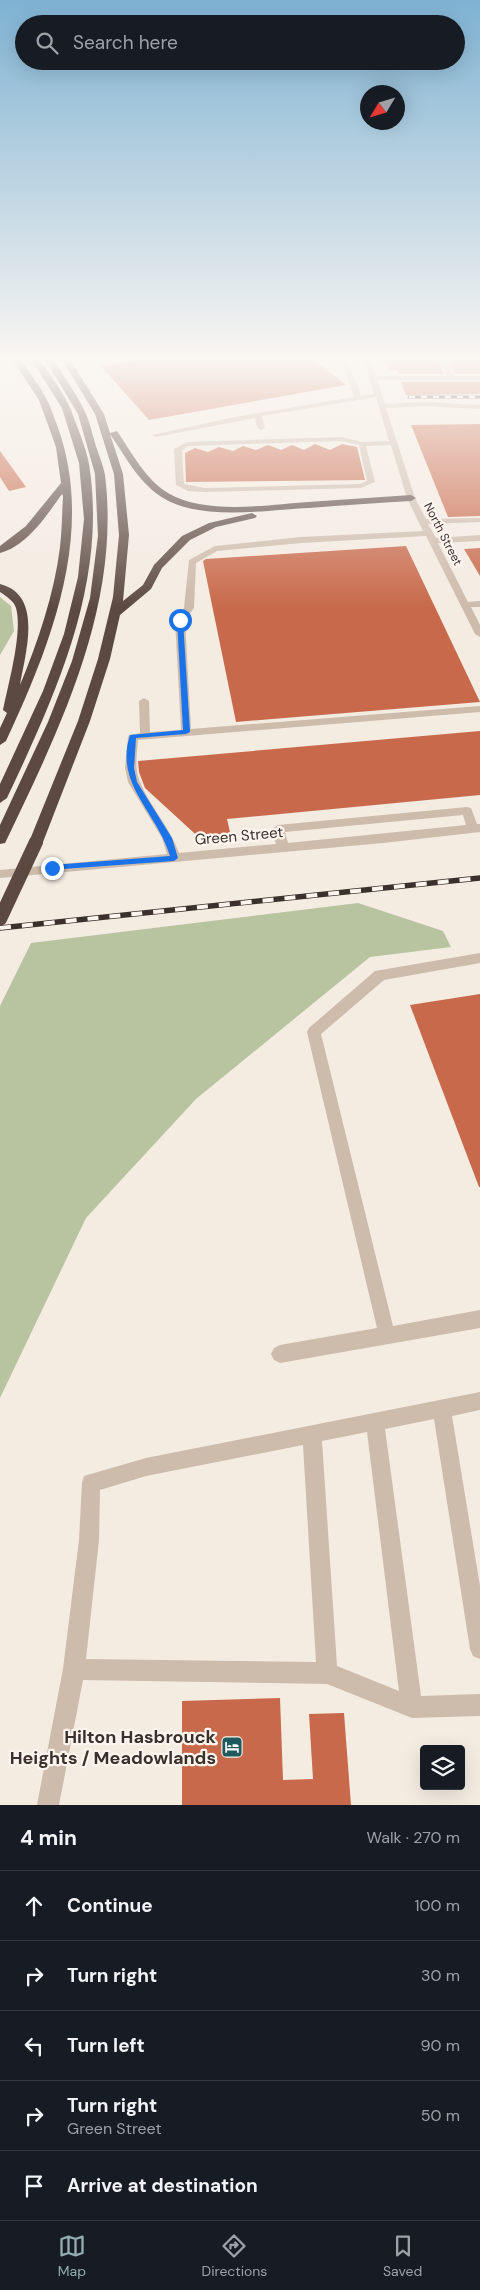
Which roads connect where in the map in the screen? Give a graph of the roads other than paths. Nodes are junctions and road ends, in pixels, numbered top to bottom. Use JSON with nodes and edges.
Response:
{"nodes":[{"id":1,"x":59,"y":440,"type":"edge"},
{"id":2,"x":78,"y":440,"type":"edge"},
{"id":3,"x":92,"y":440,"type":"edge"},
{"id":4,"x":111,"y":440,"type":"edge"},
{"id":5,"x":119,"y":440,"type":"edge"},
{"id":6,"x":303,"y":440,"type":"edge"},
{"id":7,"x":346,"y":440,"type":"edge"},
{"id":8,"x":393,"y":443,"type":"joint"},
{"id":9,"x":362,"y":444,"type":"junction"},
{"id":10,"x":67,"y":481,"type":"junction"},
{"id":11,"x":412,"y":502,"type":"junction"},
{"id":12,"x":480,"y":520,"type":"edge"},
{"id":13,"x":422,"y":522,"type":"junction"},
{"id":14,"x":430,"y":537,"type":"junction"},
{"id":15,"x":480,"y":538,"type":"edge"},
{"id":16,"x":0,"y":550,"type":"edge"},
{"id":17,"x":0,"y":587,"type":"edge"},
{"id":18,"x":480,"y":604,"type":"edge"},
{"id":19,"x":465,"y":605,"type":"junction"},
{"id":20,"x":116,"y":613,"type":"junction"},
{"id":21,"x":477,"y":624,"type":"edge"},
{"id":22,"x":480,"y":634,"type":"edge"},
{"id":23,"x":144,"y":701,"type":"dead end"},
{"id":24,"x":480,"y":709,"type":"edge"},
{"id":25,"x":6,"y":728,"type":"junction"},
{"id":26,"x":186,"y":732,"type":"junction"},
{"id":27,"x":145,"y":736,"type":"junction"},
{"id":28,"x":0,"y":741,"type":"edge"},
{"id":29,"x":0,"y":798,"type":"edge"},
{"id":30,"x":476,"y":828,"type":"edge"},
{"id":31,"x":0,"y":839,"type":"edge"},
{"id":32,"x":283,"y":848,"type":"junction"},
{"id":33,"x":174,"y":858,"type":"junction"},
{"id":34,"x":0,"y":874,"type":"edge"},
{"id":35,"x":0,"y":919,"type":"edge"},
{"id":36,"x":480,"y":958,"type":"edge"},
{"id":37,"x":480,"y":1319,"type":"edge"},
{"id":38,"x":387,"y":1336,"type":"junction"},
{"id":39,"x":280,"y":1354,"type":"dead end"},
{"id":40,"x":480,"y":1401,"type":"edge"},
{"id":41,"x":442,"y":1409,"type":"junction"},
{"id":42,"x":375,"y":1422,"type":"junction"},
{"id":43,"x":312,"y":1434,"type":"junction"},
{"id":44,"x":480,"y":1649,"type":"edge"},
{"id":45,"x":74,"y":1669,"type":"junction"},
{"id":46,"x":327,"y":1673,"type":"junction"},
{"id":47,"x":480,"y":1705,"type":"edge"},
{"id":48,"x":412,"y":1707,"type":"junction"},
{"id":49,"x":48,"y":1805,"type":"edge"}],
"edges":[{"from":1,"to":10,"type":"highway"},
{"from":2,"to":29,"type":"highway"},
{"from":3,"to":31,"type":"highway"},
{"from":4,"to":20,"type":"highway"},
{"from":5,"to":11,"type":"highway"},
{"from":6,"to":9,"type":"street"},
{"from":7,"to":9,"type":"street"},
{"from":8,"to":9,"type":"street"},
{"from":8,"to":11,"type":"street","name":"North Street"},
{"from":10,"to":16,"type":"highway"},
{"from":10,"to":25,"type":"highway"},
{"from":11,"to":13,"type":"street","name":"North Street"},
{"from":11,"to":20,"type":"highway"},
{"from":12,"to":13,"type":"street"},
{"from":13,"to":14,"type":"street","name":"North Street"},
{"from":14,"to":15,"type":"street"},
{"from":14,"to":19,"type":"street","name":"North Street"},
{"from":14,"to":26,"type":"street"},
{"from":17,"to":25,"type":"highway"},
{"from":18,"to":19,"type":"street"},
{"from":19,"to":21,"type":"street","name":"North Street"},
{"from":20,"to":35,"type":"highway","bridge":true},
{"from":21,"to":22,"type":"street","name":"North Street"},
{"from":23,"to":27,"type":"street"},
{"from":24,"to":26,"type":"street"},
{"from":25,"to":28,"type":"highway"},
{"from":26,"to":27,"type":"street"},
{"from":27,"to":33,"type":"street"},
{"from":30,"to":32,"type":"street","name":"Green Street"},
{"from":30,"to":32,"type":"street"},
{"from":32,"to":33,"type":"street","name":"Green Street"},
{"from":33,"to":34,"type":"street","name":"Green Street"},
{"from":36,"to":38,"type":"street"},
{"from":37,"to":38,"type":"street"},
{"from":38,"to":39,"type":"street"},
{"from":40,"to":41,"type":"street"},
{"from":41,"to":42,"type":"street"},
{"from":41,"to":44,"type":"street"},
{"from":42,"to":43,"type":"street"},
{"from":42,"to":48,"type":"street"},
{"from":43,"to":45,"type":"street"},
{"from":43,"to":46,"type":"street"},
{"from":45,"to":46,"type":"street"},
{"from":45,"to":49,"type":"street"},
{"from":46,"to":48,"type":"street"},
{"from":47,"to":48,"type":"street"}]}
